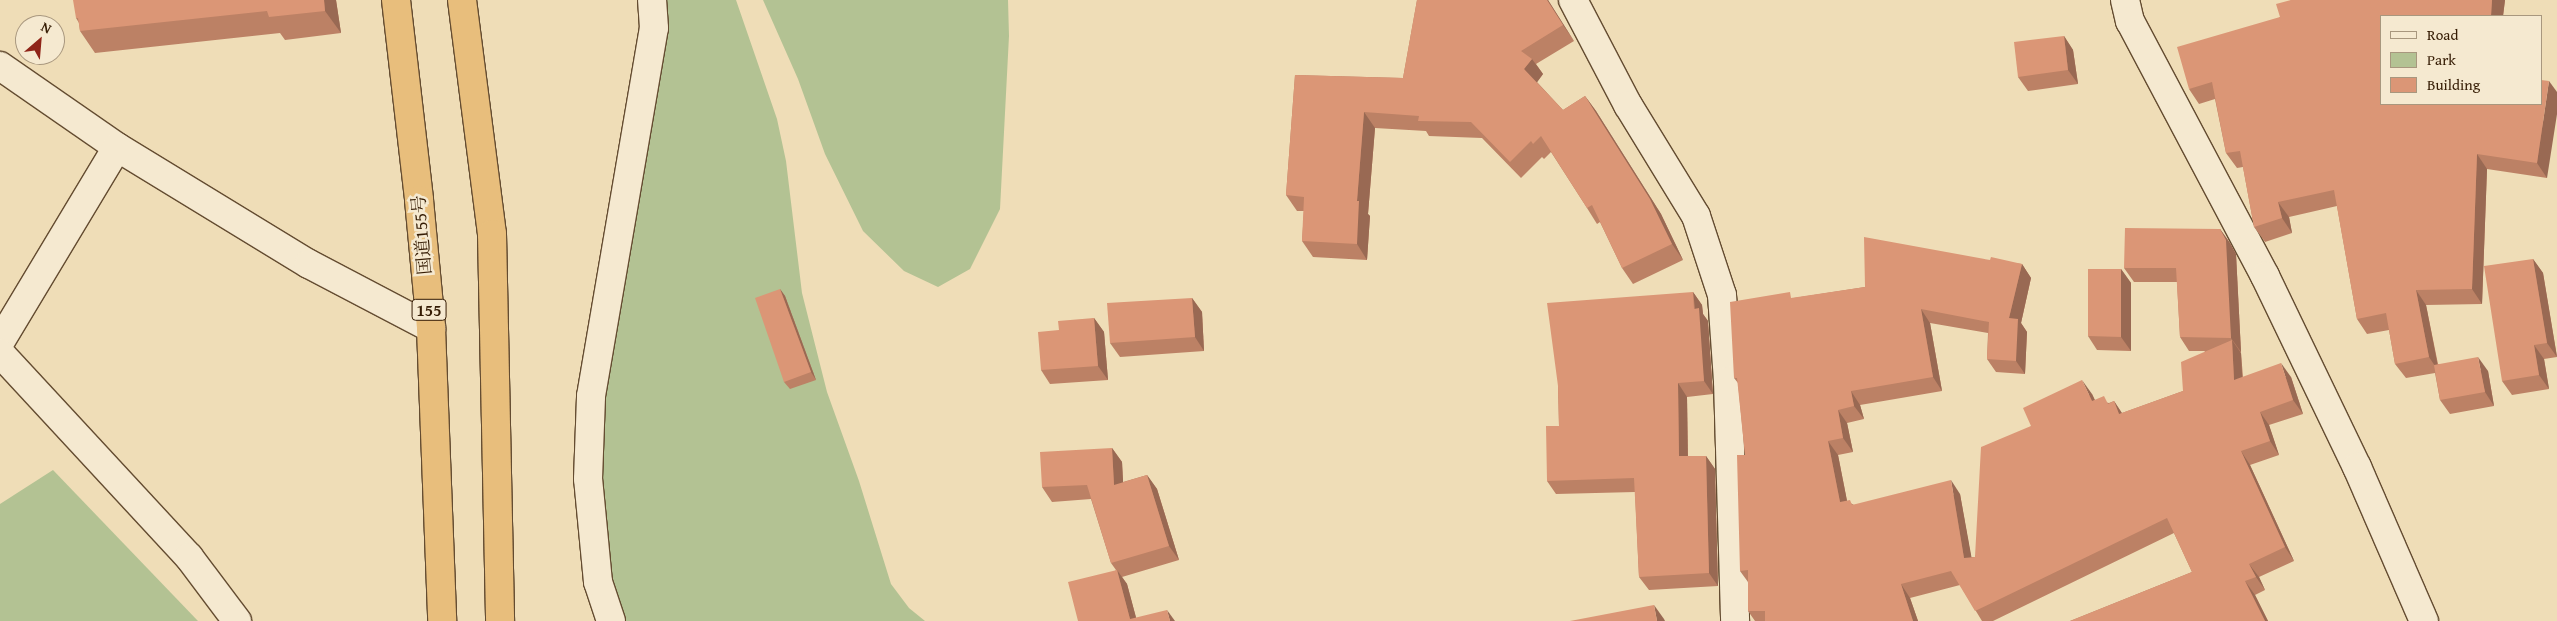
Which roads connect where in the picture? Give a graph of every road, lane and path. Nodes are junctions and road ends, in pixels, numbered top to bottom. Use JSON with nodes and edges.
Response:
{"nodes":[{"id":1,"x":396,"y":0,"type":"edge"},
{"id":2,"x":462,"y":0,"type":"edge"},
{"id":3,"x":652,"y":0,"type":"edge"},
{"id":4,"x":1573,"y":0,"type":"edge"},
{"id":5,"x":2125,"y":0,"type":"edge"},
{"id":6,"x":0,"y":66,"type":"edge"},
{"id":7,"x":118,"y":147,"type":"junction"},
{"id":8,"x":431,"y":328,"type":"junction"},
{"id":9,"x":0,"y":342,"type":"edge"},
{"id":10,"x":0,"y":353,"type":"edge"},
{"id":11,"x":237,"y":621,"type":"edge"},
{"id":12,"x":442,"y":621,"type":"edge"},
{"id":13,"x":500,"y":621,"type":"edge"},
{"id":14,"x":610,"y":621,"type":"edge"},
{"id":15,"x":1735,"y":621,"type":"edge"},
{"id":16,"x":2424,"y":621,"type":"edge"}],
"edges":[{"from":1,"to":8,"type":"highway","name":"国道155号","number":"155"},
{"from":2,"to":13,"type":"highway"},
{"from":3,"to":14,"type":"street"},
{"from":4,"to":15,"type":"street"},
{"from":5,"to":16,"type":"street"},
{"from":6,"to":7,"type":"street"},
{"from":7,"to":8,"type":"street"},
{"from":7,"to":9,"type":"street"},
{"from":8,"to":12,"type":"highway","name":"国道155号","number":"155"},
{"from":10,"to":11,"type":"street"}]}
